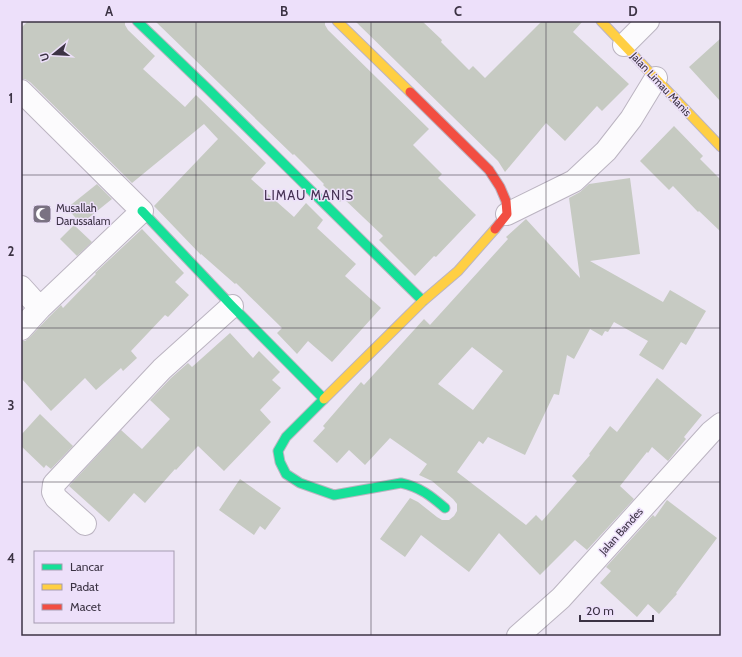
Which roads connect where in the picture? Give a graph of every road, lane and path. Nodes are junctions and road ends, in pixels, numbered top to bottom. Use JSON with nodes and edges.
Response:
{"nodes":[{"id":1,"x":137,"y":21,"type":"edge"},
{"id":2,"x":337,"y":21,"type":"edge"},
{"id":3,"x":601,"y":21,"type":"edge"},
{"id":4,"x":648,"y":21,"type":"edge"},
{"id":5,"x":624,"y":45,"type":"junction"},
{"id":6,"x":656,"y":78,"type":"junction"},
{"id":7,"x":21,"y":91,"type":"edge"},
{"id":8,"x":721,"y":147,"type":"edge"},
{"id":9,"x":142,"y":211,"type":"junction"},
{"id":10,"x":507,"y":214,"type":"junction"},
{"id":11,"x":21,"y":287,"type":"edge"},
{"id":12,"x":423,"y":301,"type":"junction"},
{"id":13,"x":232,"y":306,"type":"junction"},
{"id":14,"x":40,"y":308,"type":"junction"},
{"id":15,"x":21,"y":329,"type":"edge"},
{"id":16,"x":324,"y":399,"type":"junction"},
{"id":17,"x":721,"y":424,"type":"edge"},
{"id":18,"x":445,"y":508,"type":"dead end"},
{"id":19,"x":85,"y":524,"type":"dead end"},
{"id":20,"x":518,"y":636,"type":"edge"}],
"edges":[{"from":1,"to":12,"type":"street"},
{"from":2,"to":10,"type":"street"},
{"from":3,"to":5,"type":"street","name":"Jalan Limau Manis"},
{"from":4,"to":5,"type":"street"},
{"from":5,"to":6,"type":"street","name":"Jalan Limau Manis"},
{"from":6,"to":8,"type":"street","name":"Jalan Limau Manis"},
{"from":6,"to":10,"type":"street"},
{"from":7,"to":9,"type":"street"},
{"from":9,"to":13,"type":"street"},
{"from":9,"to":14,"type":"street"},
{"from":10,"to":12,"type":"street"},
{"from":11,"to":14,"type":"street"},
{"from":12,"to":16,"type":"street"},
{"from":13,"to":16,"type":"street"},
{"from":13,"to":19,"type":"street"},
{"from":14,"to":15,"type":"street"},
{"from":16,"to":18,"type":"street"},
{"from":17,"to":20,"type":"street","name":"Jalan Bandes"}]}
